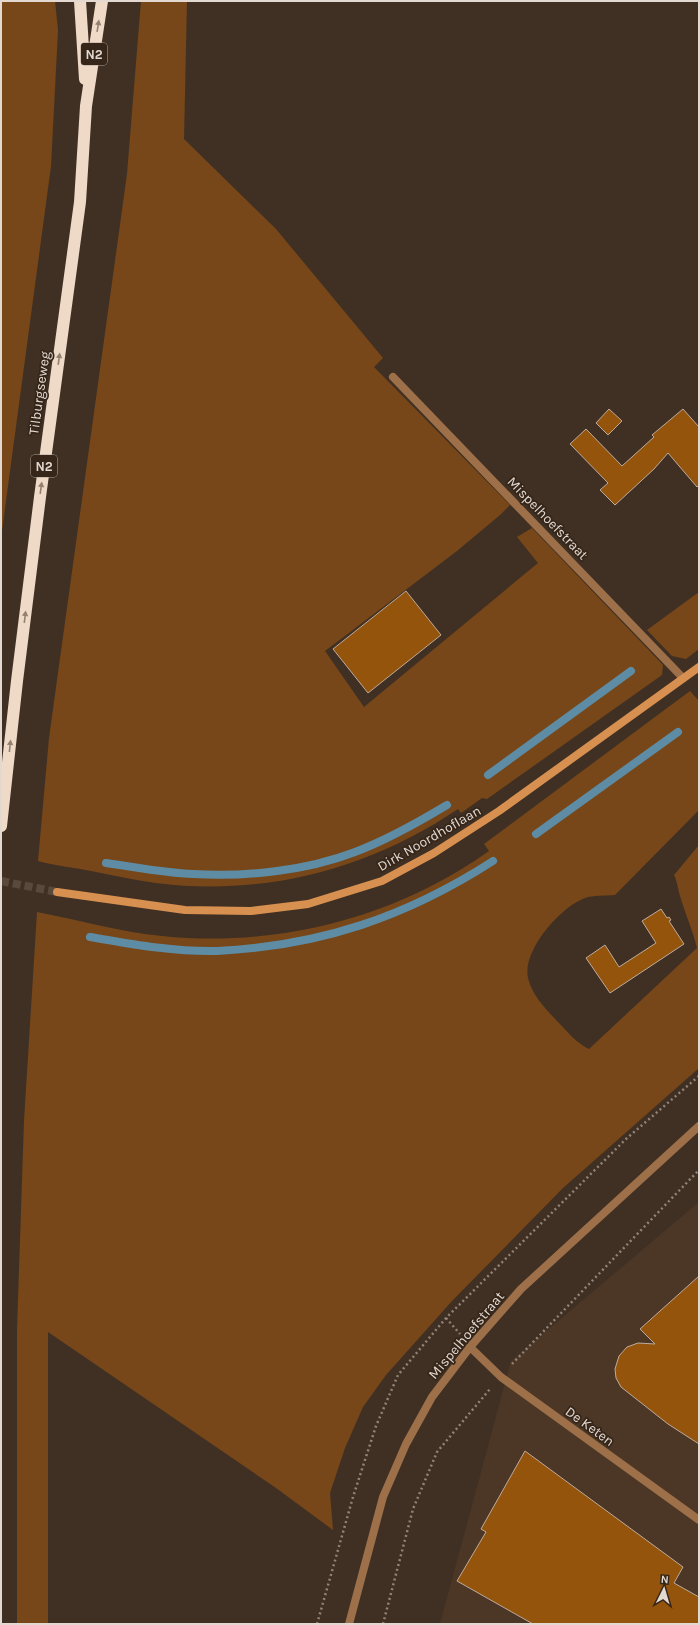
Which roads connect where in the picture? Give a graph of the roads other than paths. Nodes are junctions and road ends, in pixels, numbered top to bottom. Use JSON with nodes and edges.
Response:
{"nodes":[{"id":1,"x":80,"y":1,"type":"edge"},
{"id":2,"x":102,"y":1,"type":"edge"},
{"id":3,"x":86,"y":106,"type":"junction"},
{"id":4,"x":393,"y":377,"type":"dead end"},
{"id":5,"x":699,"y":667,"type":"edge"},
{"id":6,"x":683,"y":678,"type":"junction"},
{"id":7,"x":1,"y":826,"type":"edge"},
{"id":8,"x":57,"y":892,"type":"tunnel mouth"},
{"id":9,"x":699,"y":1126,"type":"edge"},
{"id":10,"x":470,"y":1347,"type":"junction"},
{"id":11,"x":699,"y":1520,"type":"edge"},
{"id":12,"x":349,"y":1624,"type":"edge"}],
"edges":[{"from":1,"to":3,"type":"highway"},
{"from":3,"to":2,"type":"highway","number":"N2","one_way":true},
{"from":7,"to":3,"type":"highway","name":"Tilburgseweg","number":"N2","one_way":true},
{"from":4,"to":6,"type":"street","name":"Mispelhoefstraat"},
{"from":5,"to":6,"type":"street","name":"Dirk Noordhoflaan"},
{"from":6,"to":8,"type":"street","name":"Dirk Noordhoflaan"},
{"from":9,"to":10,"type":"street","name":"Mispelhoefstraat"},
{"from":10,"to":11,"type":"street","name":"De Keten"},
{"from":10,"to":12,"type":"street","name":"Mispelhoefstraat"}]}
